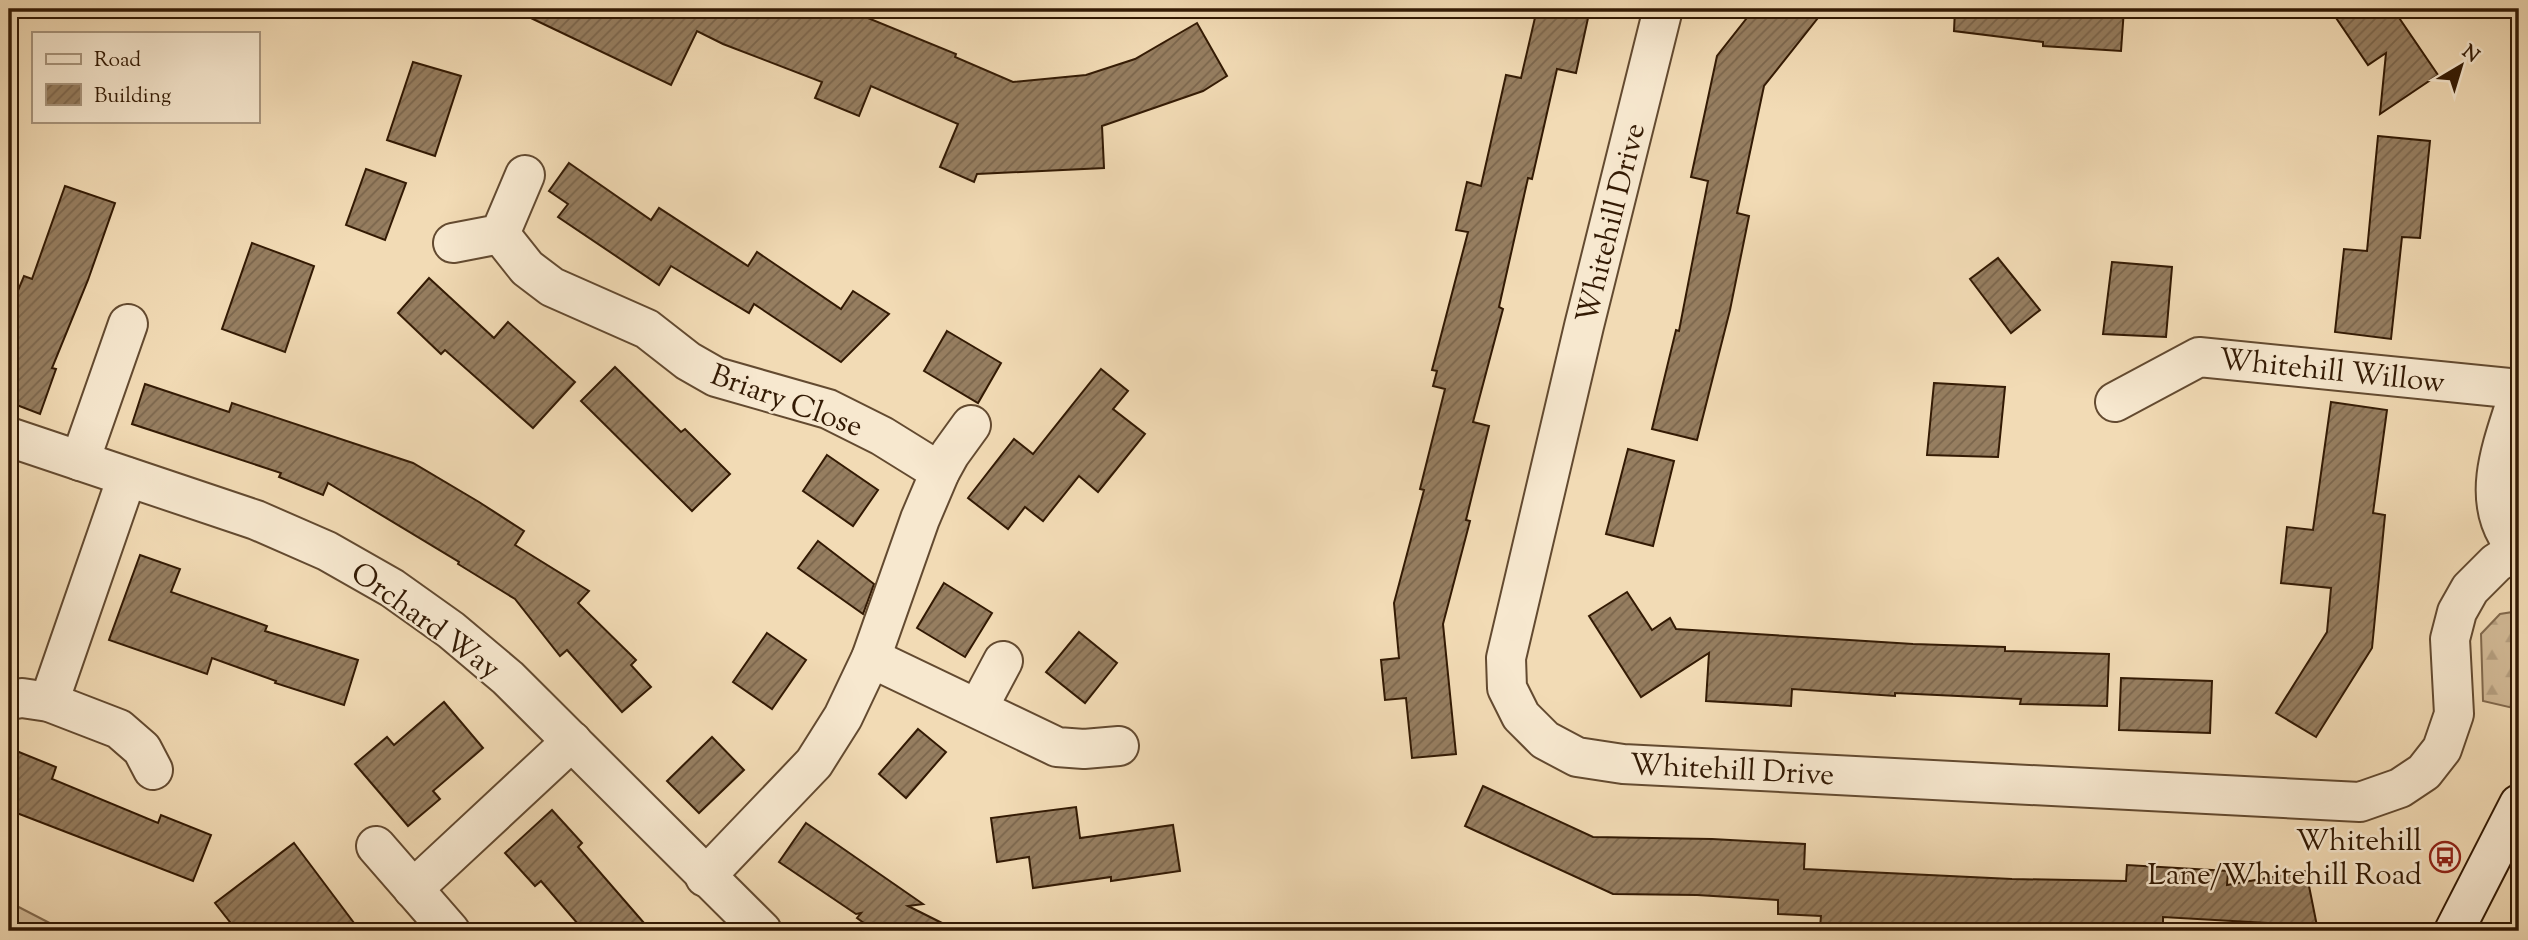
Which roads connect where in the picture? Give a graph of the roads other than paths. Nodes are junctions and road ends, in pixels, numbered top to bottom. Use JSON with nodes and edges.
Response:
{"nodes":[{"id":1,"x":1664,"y":9,"type":"edge"},
{"id":2,"x":524,"y":175,"type":"dead end"},
{"id":3,"x":499,"y":233,"type":"junction"},
{"id":4,"x":453,"y":243,"type":"dead end"},
{"id":5,"x":128,"y":324,"type":"dead end"},
{"id":6,"x":2519,"y":390,"type":"edge"},
{"id":7,"x":2115,"y":402,"type":"dead end"},
{"id":8,"x":971,"y":425,"type":"dead end"},
{"id":9,"x":9,"y":437,"type":"edge"},
{"id":10,"x":80,"y":461,"type":"junction"},
{"id":11,"x":940,"y":472,"type":"junction"},
{"id":12,"x":127,"y":477,"type":"junction"},
{"id":13,"x":2517,"y":551,"type":"edge"},
{"id":14,"x":871,"y":658,"type":"junction"},
{"id":15,"x":1003,"y":661,"type":"dead end"},
{"id":16,"x":9,"y":700,"type":"edge"},
{"id":17,"x":50,"y":702,"type":"junction"},
{"id":18,"x":978,"y":708,"type":"junction"},
{"id":19,"x":572,"y":741,"type":"junction"},
{"id":20,"x":1119,"y":746,"type":"dead end"},
{"id":21,"x":153,"y":770,"type":"dead end"},
{"id":22,"x":2519,"y":804,"type":"edge"},
{"id":23,"x":376,"y":846,"type":"dead end"},
{"id":24,"x":705,"y":877,"type":"junction"},
{"id":25,"x":413,"y":889,"type":"junction"},
{"id":26,"x":450,"y":931,"type":"edge"},
{"id":27,"x":762,"y":931,"type":"edge"},
{"id":28,"x":2454,"y":931,"type":"edge"}],
"edges":[{"from":1,"to":13,"type":"street","name":"Whitehill Drive"},
{"from":2,"to":3,"type":"street"},
{"from":3,"to":4,"type":"street"},
{"from":3,"to":11,"type":"street","name":"Briary Close"},
{"from":5,"to":10,"type":"street"},
{"from":6,"to":7,"type":"street","name":"Whitehill Willow"},
{"from":6,"to":13,"type":"street"},
{"from":8,"to":11,"type":"street"},
{"from":9,"to":10,"type":"street","name":"Orchard Way"},
{"from":10,"to":12,"type":"street","name":"Orchard Way"},
{"from":11,"to":14,"type":"street"},
{"from":12,"to":17,"type":"street"},
{"from":12,"to":19,"type":"street","name":"Orchard Way"},
{"from":14,"to":18,"type":"street"},
{"from":14,"to":24,"type":"street"},
{"from":15,"to":18,"type":"street"},
{"from":16,"to":17,"type":"street"},
{"from":17,"to":21,"type":"street"},
{"from":18,"to":20,"type":"street"},
{"from":19,"to":24,"type":"street","name":"Orchard Way"},
{"from":19,"to":25,"type":"street"},
{"from":22,"to":28,"type":"street"},
{"from":23,"to":25,"type":"street"},
{"from":24,"to":27,"type":"street","name":"Orchard Way"},
{"from":25,"to":26,"type":"street"}]}
